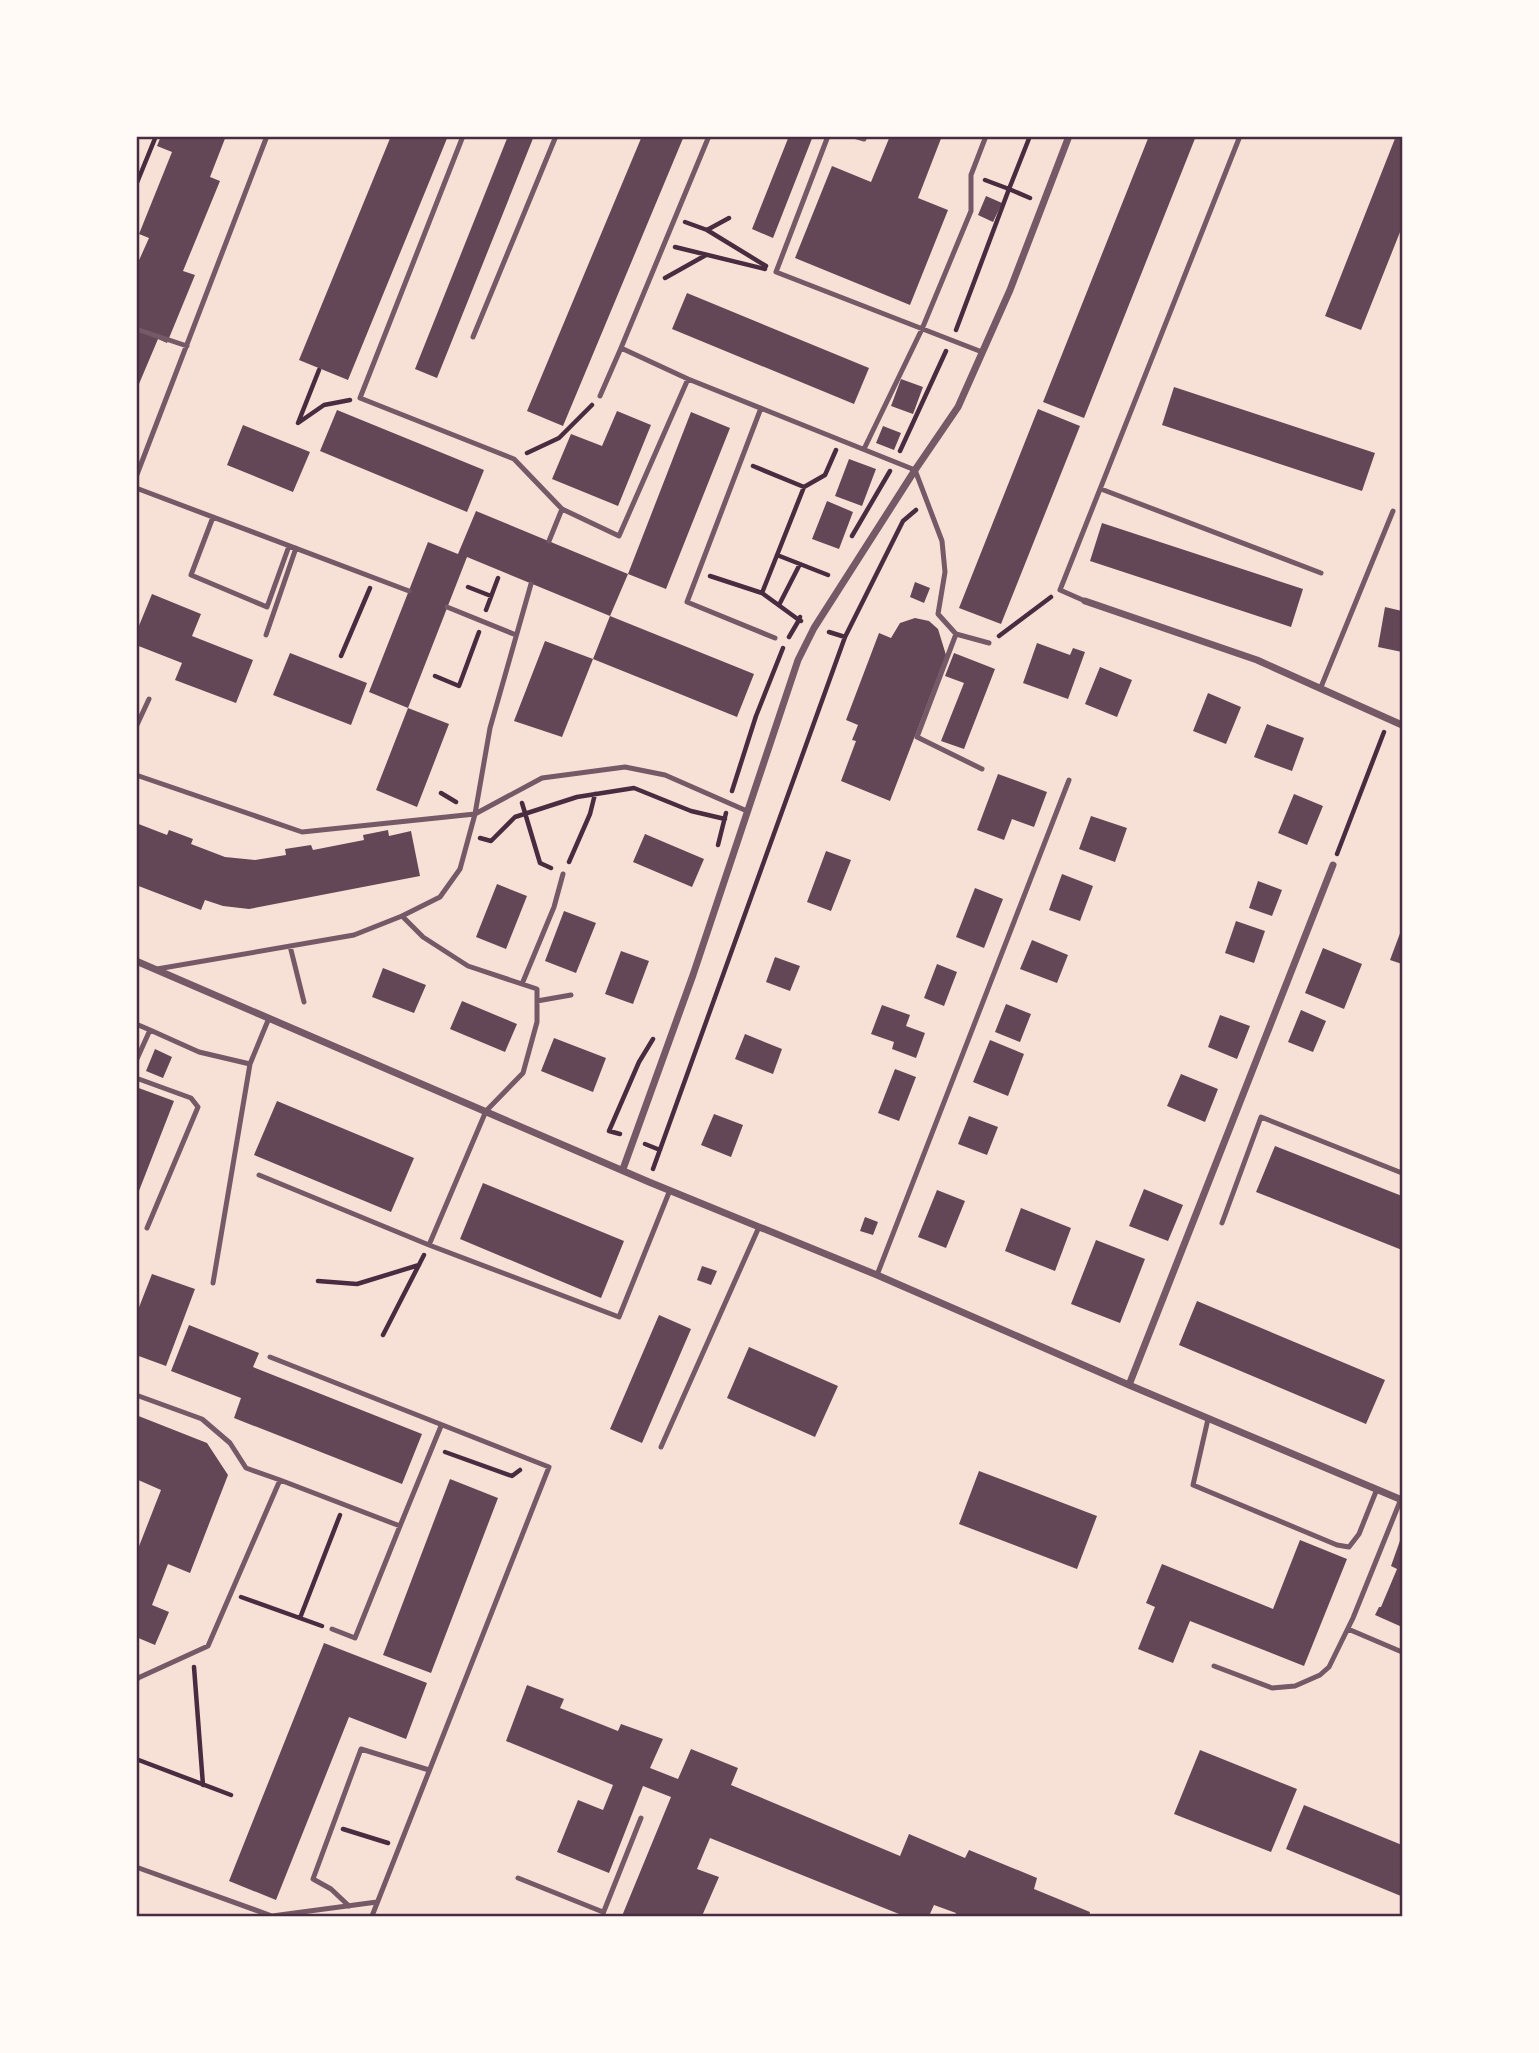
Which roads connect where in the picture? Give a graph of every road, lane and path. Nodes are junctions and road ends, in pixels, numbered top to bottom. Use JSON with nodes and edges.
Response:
{"nodes":[{"id":1,"x":156,"y":136,"type":"edge"},
{"id":2,"x":267,"y":136,"type":"edge"},
{"id":3,"x":463,"y":136,"type":"edge"},
{"id":4,"x":555,"y":136,"type":"edge"},
{"id":5,"x":709,"y":136,"type":"edge"},
{"id":6,"x":828,"y":136,"type":"edge"},
{"id":7,"x":854,"y":136,"type":"edge"},
{"id":8,"x":986,"y":136,"type":"edge"},
{"id":9,"x":1030,"y":136,"type":"edge"},
{"id":10,"x":1069,"y":136,"type":"edge"},
{"id":11,"x":1240,"y":136,"type":"edge"},
{"id":12,"x":864,"y":139,"type":"dead end"},
{"id":13,"x":971,"y":175,"type":"junction"},
{"id":14,"x":136,"y":185,"type":"edge"},
{"id":15,"x":1009,"y":189,"type":"junction"},
{"id":16,"x":1043,"y":204,"type":"junction"},
{"id":17,"x":675,"y":218,"type":"junction"},
{"id":18,"x":729,"y":218,"type":"dead end"},
{"id":19,"x":707,"y":230,"type":"junction"},
{"id":20,"x":664,"y":244,"type":"junction"},
{"id":21,"x":707,"y":255,"type":"junction"},
{"id":22,"x":776,"y":272,"type":"junction"},
{"id":23,"x":645,"y":288,"type":"junction"},
{"id":24,"x":136,"y":329,"type":"edge"},
{"id":25,"x":922,"y":329,"type":"junction"},
{"id":26,"x":473,"y":337,"type":"dead end"},
{"id":27,"x":951,"y":340,"type":"junction"},
{"id":28,"x":187,"y":346,"type":"junction"},
{"id":29,"x":621,"y":348,"type":"junction"},
{"id":30,"x":982,"y":352,"type":"junction"},
{"id":31,"x":319,"y":370,"type":"dead end"},
{"id":32,"x":688,"y":379,"type":"junction"},
{"id":33,"x":600,"y":396,"type":"joint"},
{"id":34,"x":360,"y":398,"type":"junction"},
{"id":35,"x":761,"y":408,"type":"junction"},
{"id":36,"x":840,"y":440,"type":"junction"},
{"id":37,"x":864,"y":449,"type":"junction"},
{"id":38,"x":514,"y":458,"type":"junction"},
{"id":39,"x":741,"y":461,"type":"junction"},
{"id":40,"x":895,"y":462,"type":"junction"},
{"id":41,"x":915,"y":470,"type":"junction"},
{"id":42,"x":136,"y":478,"type":"edge"},
{"id":43,"x":804,"y":487,"type":"junction"},
{"id":44,"x":136,"y":488,"type":"edge"},
{"id":45,"x":1101,"y":489,"type":"junction"},
{"id":46,"x":928,"y":499,"type":"junction"},
{"id":47,"x":562,"y":509,"type":"junction"},
{"id":48,"x":1393,"y":511,"type":"dead end"},
{"id":49,"x":213,"y":517,"type":"junction"},
{"id":50,"x":549,"y":541,"type":"dead end"},
{"id":51,"x":847,"y":545,"type":"dead end"},
{"id":52,"x":289,"y":546,"type":"junction"},
{"id":53,"x":296,"y":548,"type":"junction"},
{"id":54,"x":777,"y":555,"type":"junction"},
{"id":55,"x":800,"y":564,"type":"junction"},
{"id":56,"x":834,"y":565,"type":"dead end"},
{"id":57,"x":698,"y":572,"type":"junction"},
{"id":58,"x":1321,"y":573,"type":"dead end"},
{"id":59,"x":828,"y":575,"type":"junction"},
{"id":60,"x":376,"y":578,"type":"junction"},
{"id":61,"x":498,"y":578,"type":"dead end"},
{"id":62,"x":531,"y":584,"type":"dead end"},
{"id":63,"x":821,"y":586,"type":"dead end"},
{"id":64,"x":468,"y":587,"type":"dead end"},
{"id":65,"x":1060,"y":590,"type":"junction"},
{"id":66,"x":409,"y":591,"type":"dead end"},
{"id":67,"x":762,"y":593,"type":"junction"},
{"id":68,"x":491,"y":596,"type":"junction"},
{"id":69,"x":1085,"y":601,"type":"joint"},
{"id":70,"x":779,"y":605,"type":"junction"},
{"id":71,"x":447,"y":607,"type":"dead end"},
{"id":72,"x":806,"y":608,"type":"dead end"},
{"id":73,"x":482,"y":621,"type":"junction"},
{"id":74,"x":956,"y":634,"type":"junction"},
{"id":75,"x":266,"y":635,"type":"dead end"},
{"id":76,"x":516,"y":635,"type":"junction"},
{"id":77,"x":845,"y":637,"type":"dead end"},
{"id":78,"x":775,"y":638,"type":"dead end"},
{"id":79,"x":989,"y":643,"type":"joint"},
{"id":80,"x":341,"y":656,"type":"dead end"},
{"id":81,"x":435,"y":676,"type":"dead end"},
{"id":82,"x":1321,"y":687,"type":"junction"},
{"id":83,"x":149,"y":699,"type":"dead end"},
{"id":84,"x":1390,"y":718,"type":"junction"},
{"id":85,"x":1402,"y":725,"type":"edge"},
{"id":86,"x":136,"y":727,"type":"edge"},
{"id":87,"x":982,"y":769,"type":"dead end"},
{"id":88,"x":136,"y":775,"type":"edge"},
{"id":89,"x":1069,"y":780,"type":"dead end"},
{"id":90,"x":519,"y":790,"type":"junction"},
{"id":91,"x":595,"y":794,"type":"junction"},
{"id":92,"x":747,"y":811,"type":"junction"},
{"id":93,"x":475,"y":814,"type":"junction"},
{"id":94,"x":525,"y":814,"type":"junction"},
{"id":95,"x":725,"y":819,"type":"dead end"},
{"id":96,"x":469,"y":835,"type":"junction"},
{"id":97,"x":1333,"y":865,"type":"joint"},
{"id":98,"x":563,"y":874,"type":"junction"},
{"id":99,"x":402,"y":916,"type":"junction"},
{"id":100,"x":290,"y":946,"type":"junction"},
{"id":101,"x":136,"y":961,"type":"edge"},
{"id":102,"x":156,"y":970,"type":"junction"},
{"id":103,"x":522,"y":984,"type":"junction"},
{"id":104,"x":571,"y":995,"type":"dead end"},
{"id":105,"x":537,"y":1001,"type":"junction"},
{"id":106,"x":304,"y":1002,"type":"dead end"},
{"id":107,"x":270,"y":1018,"type":"junction"},
{"id":108,"x":136,"y":1024,"type":"edge"},
{"id":109,"x":150,"y":1030,"type":"junction"},
{"id":110,"x":136,"y":1061,"type":"edge"},
{"id":111,"x":250,"y":1064,"type":"junction"},
{"id":112,"x":136,"y":1079,"type":"edge"},
{"id":113,"x":486,"y":1111,"type":"junction"},
{"id":114,"x":623,"y":1169,"type":"junction"},
{"id":115,"x":1402,"y":1173,"type":"edge"},
{"id":116,"x":259,"y":1175,"type":"dead end"},
{"id":117,"x":670,"y":1190,"type":"junction"},
{"id":118,"x":1222,"y":1223,"type":"dead end"},
{"id":119,"x":759,"y":1227,"type":"junction"},
{"id":120,"x":147,"y":1228,"type":"dead end"},
{"id":121,"x":429,"y":1245,"type":"junction"},
{"id":122,"x":419,"y":1265,"type":"junction"},
{"id":123,"x":877,"y":1275,"type":"junction"},
{"id":124,"x":318,"y":1281,"type":"dead end"},
{"id":125,"x":213,"y":1283,"type":"dead end"},
{"id":126,"x":383,"y":1335,"type":"dead end"},
{"id":127,"x":271,"y":1357,"type":"dead end"},
{"id":128,"x":1129,"y":1385,"type":"junction"},
{"id":129,"x":136,"y":1395,"type":"edge"},
{"id":130,"x":1208,"y":1419,"type":"junction"},
{"id":131,"x":442,"y":1426,"type":"junction"},
{"id":132,"x":433,"y":1447,"type":"junction"},
{"id":133,"x":661,"y":1447,"type":"dead end"},
{"id":134,"x":532,"y":1461,"type":"junction"},
{"id":135,"x":280,"y":1480,"type":"junction"},
{"id":136,"x":1377,"y":1489,"type":"junction"},
{"id":137,"x":1402,"y":1499,"type":"edge"},
{"id":138,"x":345,"y":1504,"type":"junction"},
{"id":139,"x":400,"y":1526,"type":"junction"},
{"id":140,"x":231,"y":1593,"type":"junction"},
{"id":141,"x":300,"y":1618,"type":"junction"},
{"id":142,"x":332,"y":1629,"type":"joint"},
{"id":143,"x":1348,"y":1629,"type":"junction"},
{"id":144,"x":1402,"y":1651,"type":"edge"},
{"id":145,"x":193,"y":1653,"type":"junction"},
{"id":146,"x":1214,"y":1666,"type":"dead end"},
{"id":147,"x":136,"y":1682,"type":"edge"},
{"id":148,"x":136,"y":1759,"type":"edge"},
{"id":149,"x":429,"y":1770,"type":"junction"},
{"id":150,"x":203,"y":1785,"type":"junction"},
{"id":151,"x":231,"y":1796,"type":"dead end"},
{"id":152,"x":641,"y":1818,"type":"dead end"},
{"id":153,"x":332,"y":1826,"type":"junction"},
{"id":154,"x":399,"y":1847,"type":"junction"},
{"id":155,"x":136,"y":1867,"type":"edge"},
{"id":156,"x":518,"y":1878,"type":"dead end"},
{"id":157,"x":377,"y":1902,"type":"junction"},
{"id":158,"x":349,"y":1906,"type":"junction"},
{"id":159,"x":602,"y":1914,"type":"edge"},
{"id":160,"x":372,"y":1916,"type":"edge"}],
"edges":[{"from":1,"to":14,"type":"path"},
{"from":2,"to":28,"type":"lane"},
{"from":3,"to":34,"type":"lane"},
{"from":4,"to":26,"type":"lane"},
{"from":5,"to":17,"type":"lane"},
{"from":6,"to":22,"type":"lane"},
{"from":7,"to":12,"type":"lane"},
{"from":8,"to":13,"type":"lane"},
{"from":9,"to":15,"type":"path"},
{"from":10,"to":16,"type":"street"},
{"from":11,"to":45,"type":"lane"},
{"from":13,"to":15,"type":"path"},
{"from":13,"to":25,"type":"lane"},
{"from":15,"to":16,"type":"path"},
{"from":15,"to":27,"type":"path"},
{"from":16,"to":30,"type":"street"},
{"from":17,"to":19,"type":"path"},
{"from":17,"to":20,"type":"lane"},
{"from":18,"to":19,"type":"path"},
{"from":19,"to":22,"type":"path"},
{"from":20,"to":21,"type":"path"},
{"from":20,"to":23,"type":"lane"},
{"from":21,"to":22,"type":"path"},
{"from":21,"to":23,"type":"path"},
{"from":22,"to":25,"type":"lane"},
{"from":23,"to":29,"type":"lane"},
{"from":24,"to":28,"type":"lane"},
{"from":25,"to":27,"type":"lane"},
{"from":25,"to":37,"type":"lane"},
{"from":27,"to":30,"type":"lane"},
{"from":27,"to":40,"type":"path"},
{"from":28,"to":42,"type":"lane"},
{"from":29,"to":32,"type":"lane"},
{"from":29,"to":33,"type":"lane"},
{"from":30,"to":41,"type":"street"},
{"from":31,"to":34,"type":"path"},
{"from":32,"to":35,"type":"lane"},
{"from":32,"to":47,"type":"lane"},
{"from":33,"to":38,"type":"path"},
{"from":34,"to":38,"type":"lane"},
{"from":35,"to":36,"type":"lane"},
{"from":35,"to":39,"type":"lane"},
{"from":36,"to":37,"type":"lane"},
{"from":36,"to":43,"type":"path"},
{"from":37,"to":40,"type":"lane"},
{"from":38,"to":47,"type":"lane"},
{"from":39,"to":43,"type":"path"},
{"from":39,"to":57,"type":"lane"},
{"from":40,"to":41,"type":"lane"},
{"from":40,"to":51,"type":"path"},
{"from":41,"to":46,"type":"lane"},
{"from":41,"to":92,"type":"street"},
{"from":43,"to":54,"type":"path"},
{"from":44,"to":49,"type":"lane"},
{"from":45,"to":58,"type":"lane"},
{"from":45,"to":65,"type":"lane"},
{"from":46,"to":74,"type":"lane"},
{"from":46,"to":77,"type":"path"},
{"from":47,"to":50,"type":"lane"},
{"from":48,"to":82,"type":"lane"},
{"from":49,"to":52,"type":"lane"},
{"from":49,"to":52,"type":"lane"},
{"from":52,"to":53,"type":"lane"},
{"from":53,"to":60,"type":"lane"},
{"from":53,"to":75,"type":"lane"},
{"from":54,"to":55,"type":"path"},
{"from":54,"to":67,"type":"path"},
{"from":55,"to":59,"type":"path"},
{"from":55,"to":70,"type":"path"},
{"from":56,"to":59,"type":"path"},
{"from":57,"to":67,"type":"path"},
{"from":57,"to":78,"type":"lane"},
{"from":59,"to":63,"type":"path"},
{"from":60,"to":66,"type":"lane"},
{"from":60,"to":80,"type":"path"},
{"from":61,"to":68,"type":"path"},
{"from":62,"to":76,"type":"lane"},
{"from":64,"to":68,"type":"path"},
{"from":65,"to":69,"type":"lane"},
{"from":65,"to":79,"type":"path"},
{"from":67,"to":70,"type":"path"},
{"from":68,"to":73,"type":"path"},
{"from":69,"to":82,"type":"street"},
{"from":70,"to":72,"type":"path"},
{"from":71,"to":73,"type":"lane"},
{"from":73,"to":76,"type":"lane"},
{"from":73,"to":81,"type":"path"},
{"from":74,"to":79,"type":"lane"},
{"from":74,"to":87,"type":"lane"},
{"from":76,"to":93,"type":"lane"},
{"from":82,"to":84,"type":"street"},
{"from":83,"to":86,"type":"lane"},
{"from":84,"to":85,"type":"street"},
{"from":84,"to":97,"type":"path"},
{"from":88,"to":93,"type":"lane"},
{"from":89,"to":123,"type":"lane"},
{"from":90,"to":92,"type":"lane"},
{"from":90,"to":93,"type":"lane"},
{"from":90,"to":94,"type":"path"},
{"from":91,"to":94,"type":"path"},
{"from":91,"to":95,"type":"path"},
{"from":91,"to":98,"type":"path"},
{"from":92,"to":114,"type":"street"},
{"from":93,"to":96,"type":"lane"},
{"from":94,"to":96,"type":"path"},
{"from":94,"to":98,"type":"path"},
{"from":96,"to":99,"type":"lane"},
{"from":97,"to":128,"type":"street"},
{"from":98,"to":103,"type":"lane"},
{"from":99,"to":100,"type":"lane"},
{"from":99,"to":103,"type":"lane"},
{"from":100,"to":102,"type":"lane"},
{"from":100,"to":106,"type":"lane"},
{"from":101,"to":102,"type":"street"},
{"from":102,"to":107,"type":"street"},
{"from":103,"to":105,"type":"lane"},
{"from":104,"to":105,"type":"lane"},
{"from":105,"to":113,"type":"lane"},
{"from":107,"to":111,"type":"lane"},
{"from":107,"to":113,"type":"street"},
{"from":108,"to":109,"type":"lane"},
{"from":109,"to":110,"type":"lane"},
{"from":109,"to":111,"type":"lane"},
{"from":111,"to":125,"type":"lane"},
{"from":112,"to":120,"type":"lane"},
{"from":113,"to":114,"type":"street"},
{"from":113,"to":121,"type":"lane"},
{"from":114,"to":117,"type":"street"},
{"from":115,"to":118,"type":"lane"},
{"from":116,"to":121,"type":"lane"},
{"from":117,"to":119,"type":"street"},
{"from":117,"to":121,"type":"lane"},
{"from":119,"to":123,"type":"street"},
{"from":119,"to":133,"type":"lane"},
{"from":121,"to":122,"type":"path"},
{"from":122,"to":124,"type":"path"},
{"from":122,"to":126,"type":"path"},
{"from":123,"to":128,"type":"street"},
{"from":127,"to":131,"type":"lane"},
{"from":128,"to":130,"type":"street"},
{"from":129,"to":135,"type":"lane"},
{"from":130,"to":136,"type":"street"},
{"from":130,"to":136,"type":"lane"},
{"from":131,"to":132,"type":"lane"},
{"from":131,"to":134,"type":"lane"},
{"from":132,"to":134,"type":"path"},
{"from":132,"to":139,"type":"lane"},
{"from":134,"to":149,"type":"lane"},
{"from":135,"to":138,"type":"lane"},
{"from":135,"to":140,"type":"lane"},
{"from":136,"to":137,"type":"street"},
{"from":137,"to":143,"type":"lane"},
{"from":138,"to":139,"type":"lane"},
{"from":138,"to":141,"type":"path"},
{"from":139,"to":142,"type":"lane"},
{"from":140,"to":141,"type":"path"},
{"from":140,"to":145,"type":"lane"},
{"from":141,"to":142,"type":"path"},
{"from":143,"to":144,"type":"lane"},
{"from":143,"to":146,"type":"lane"},
{"from":145,"to":147,"type":"lane"},
{"from":145,"to":150,"type":"path"},
{"from":148,"to":150,"type":"path"},
{"from":149,"to":153,"type":"lane"},
{"from":149,"to":154,"type":"lane"},
{"from":150,"to":151,"type":"path"},
{"from":152,"to":159,"type":"lane"},
{"from":153,"to":154,"type":"path"},
{"from":153,"to":158,"type":"lane"},
{"from":154,"to":157,"type":"lane"},
{"from":155,"to":158,"type":"lane"},
{"from":156,"to":159,"type":"lane"},
{"from":157,"to":158,"type":"lane"},
{"from":157,"to":160,"type":"lane"}]}
